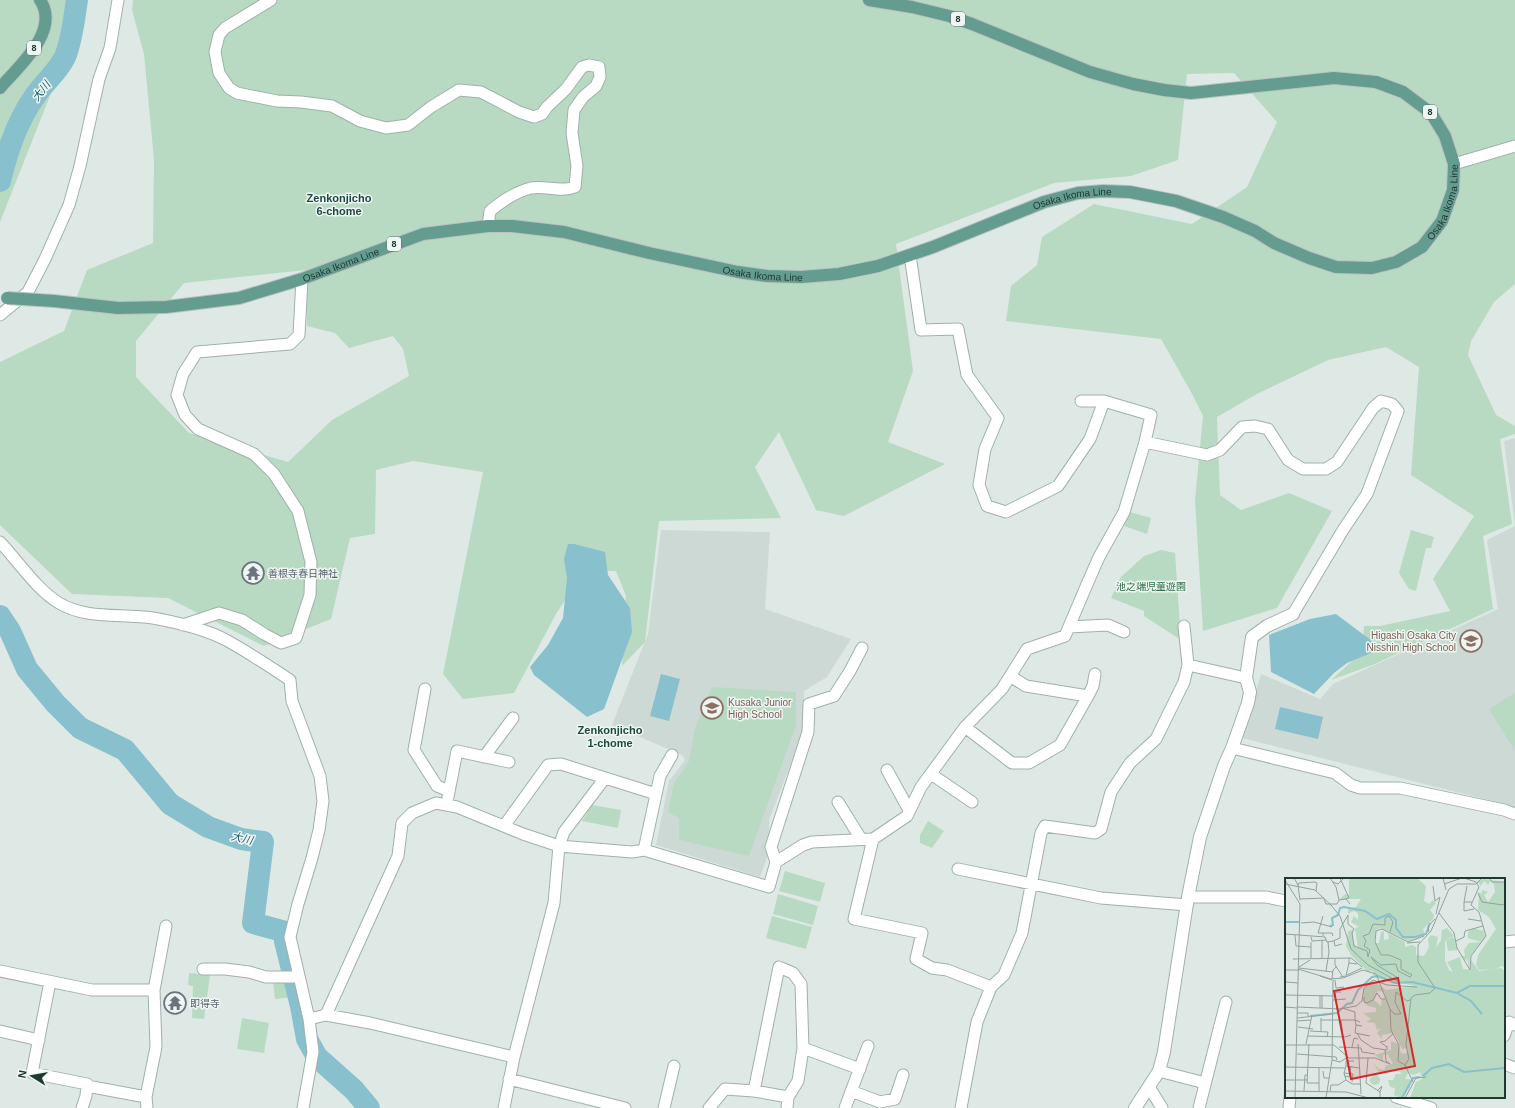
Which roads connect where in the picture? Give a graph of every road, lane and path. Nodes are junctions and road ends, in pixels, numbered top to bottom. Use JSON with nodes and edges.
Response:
{"nodes":[{"id":1,"x":40,"y":0,"type":"edge"},
{"id":2,"x":118,"y":0,"type":"edge"},
{"id":3,"x":271,"y":0,"type":"edge"},
{"id":4,"x":869,"y":0,"type":"edge"},
{"id":5,"x":0,"y":88,"type":"edge"},
{"id":6,"x":1515,"y":146,"type":"edge"},
{"id":7,"x":1454,"y":164,"type":"junction"},
{"id":8,"x":488,"y":226,"type":"junction"},
{"id":9,"x":904,"y":258,"type":"junction"},
{"id":10,"x":302,"y":279,"type":"junction"},
{"id":11,"x":3,"y":298,"type":"edge"},
{"id":12,"x":0,"y":315,"type":"edge"},
{"id":13,"x":1081,"y":401,"type":"dead end"},
{"id":14,"x":1104,"y":401,"type":"junction"},
{"id":15,"x":1145,"y":442,"type":"junction"},
{"id":16,"x":0,"y":542,"type":"edge"},
{"id":17,"x":1293,"y":614,"type":"joint"},
{"id":18,"x":183,"y":624,"type":"junction"},
{"id":19,"x":1184,"y":626,"type":"dead end"},
{"id":20,"x":1069,"y":627,"type":"junction"},
{"id":21,"x":1124,"y":632,"type":"dead end"},
{"id":22,"x":862,"y":648,"type":"dead end"},
{"id":23,"x":1188,"y":665,"type":"junction"},
{"id":24,"x":1095,"y":674,"type":"dead end"},
{"id":25,"x":1010,"y":676,"type":"junction"},
{"id":26,"x":1246,"y":678,"type":"junction"},
{"id":27,"x":425,"y":689,"type":"dead end"},
{"id":28,"x":1088,"y":696,"type":"junction"},
{"id":29,"x":513,"y":718,"type":"dead end"},
{"id":30,"x":965,"y":727,"type":"junction"},
{"id":31,"x":1232,"y":748,"type":"junction"},
{"id":32,"x":672,"y":755,"type":"dead end"},
{"id":33,"x":484,"y":757,"type":"junction"},
{"id":34,"x":509,"y":762,"type":"dead end"},
{"id":35,"x":886,"y":770,"type":"dead end"},
{"id":36,"x":931,"y":774,"type":"junction"},
{"id":37,"x":606,"y":778,"type":"junction"},
{"id":38,"x":449,"y":791,"type":"junction"},
{"id":39,"x":656,"y":794,"type":"junction"},
{"id":40,"x":838,"y":802,"type":"dead end"},
{"id":41,"x":972,"y":802,"type":"dead end"},
{"id":42,"x":447,"y":805,"type":"junction"},
{"id":43,"x":909,"y":810,"type":"junction"},
{"id":44,"x":1515,"y":814,"type":"edge"},
{"id":45,"x":504,"y":826,"type":"junction"},
{"id":46,"x":873,"y":838,"type":"junction"},
{"id":47,"x":861,"y":839,"type":"junction"},
{"id":48,"x":559,"y":846,"type":"junction"},
{"id":49,"x":644,"y":850,"type":"junction"},
{"id":50,"x":776,"y":862,"type":"junction"},
{"id":51,"x":958,"y":869,"type":"dead end"},
{"id":52,"x":1032,"y":884,"type":"junction"},
{"id":53,"x":1188,"y":901,"type":"junction"},
{"id":54,"x":1285,"y":901,"type":"edge"},
{"id":55,"x":166,"y":926,"type":"dead end"},
{"id":56,"x":1515,"y":941,"type":"edge"},
{"id":57,"x":1505,"y":942,"type":"edge"},
{"id":58,"x":203,"y":969,"type":"dead end"},
{"id":59,"x":0,"y":971,"type":"edge"},
{"id":60,"x":298,"y":977,"type":"junction"},
{"id":61,"x":50,"y":982,"type":"junction"},
{"id":62,"x":991,"y":987,"type":"junction"},
{"id":63,"x":154,"y":990,"type":"junction"},
{"id":64,"x":1226,"y":1002,"type":"dead end"},
{"id":65,"x":326,"y":1015,"type":"junction"},
{"id":66,"x":308,"y":1019,"type":"junction"},
{"id":67,"x":1515,"y":1025,"type":"edge"},
{"id":68,"x":0,"y":1031,"type":"edge"},
{"id":69,"x":1505,"y":1033,"type":"edge"},
{"id":70,"x":39,"y":1040,"type":"junction"},
{"id":71,"x":868,"y":1046,"type":"dead end"},
{"id":72,"x":803,"y":1048,"type":"junction"},
{"id":73,"x":514,"y":1056,"type":"junction"},
{"id":74,"x":1505,"y":1064,"type":"edge"},
{"id":75,"x":674,"y":1066,"type":"dead end"},
{"id":76,"x":860,"y":1068,"type":"junction"},
{"id":77,"x":1515,"y":1068,"type":"edge"},
{"id":78,"x":1159,"y":1071,"type":"junction"},
{"id":79,"x":903,"y":1075,"type":"dead end"},
{"id":80,"x":509,"y":1079,"type":"junction"},
{"id":81,"x":1206,"y":1083,"type":"junction"},
{"id":82,"x":87,"y":1086,"type":"junction"},
{"id":83,"x":1149,"y":1087,"type":"junction"},
{"id":84,"x":754,"y":1091,"type":"junction"},
{"id":85,"x":852,"y":1091,"type":"junction"},
{"id":86,"x":1290,"y":1098,"type":"edge"},
{"id":87,"x":1400,"y":1098,"type":"edge"},
{"id":88,"x":146,"y":1103,"type":"edge"},
{"id":89,"x":787,"y":1103,"type":"edge"},
{"id":90,"x":1425,"y":1105,"type":"edge"},
{"id":91,"x":82,"y":1108,"type":"edge"},
{"id":92,"x":303,"y":1108,"type":"edge"},
{"id":93,"x":504,"y":1108,"type":"edge"},
{"id":94,"x":625,"y":1108,"type":"edge"},
{"id":95,"x":664,"y":1108,"type":"edge"},
{"id":96,"x":710,"y":1108,"type":"edge"},
{"id":97,"x":845,"y":1108,"type":"edge"},
{"id":98,"x":960,"y":1108,"type":"edge"},
{"id":99,"x":1135,"y":1108,"type":"edge"},
{"id":100,"x":1162,"y":1108,"type":"edge"},
{"id":101,"x":1199,"y":1108,"type":"edge"},
{"id":102,"x":1289,"y":1108,"type":"edge"}],
"edges":[{"from":1,"to":5,"type":"main road","number":"8"},
{"from":2,"to":12,"type":"street"},
{"from":3,"to":8,"type":"street"},
{"from":4,"to":7,"type":"main road","name":"Osaka Ikoma Line","number":"8"},
{"from":6,"to":7,"type":"street"},
{"from":7,"to":9,"type":"main road","name":"Osaka Ikoma Line","number":"8"},
{"from":8,"to":9,"type":"main road","name":"Osaka Ikoma Line","number":"8"},
{"from":8,"to":10,"type":"main road","name":"Osaka Ikoma Line","number":"8"},
{"from":9,"to":14,"type":"street"},
{"from":10,"to":11,"type":"main road","name":"Osaka Ikoma Line","number":"8","bridge":true},
{"from":10,"to":18,"type":"street"},
{"from":13,"to":14,"type":"street"},
{"from":14,"to":15,"type":"street"},
{"from":15,"to":17,"type":"street"},
{"from":15,"to":20,"type":"street"},
{"from":16,"to":18,"type":"street"},
{"from":17,"to":26,"type":"street"},
{"from":18,"to":60,"type":"street"},
{"from":19,"to":23,"type":"street"},
{"from":20,"to":21,"type":"street"},
{"from":20,"to":25,"type":"street"},
{"from":22,"to":50,"type":"street"},
{"from":23,"to":26,"type":"street"},
{"from":23,"to":52,"type":"street"},
{"from":24,"to":28,"type":"street"},
{"from":25,"to":28,"type":"street"},
{"from":25,"to":30,"type":"street"},
{"from":26,"to":31,"type":"street"},
{"from":27,"to":38,"type":"street"},
{"from":28,"to":30,"type":"street"},
{"from":29,"to":33,"type":"street"},
{"from":30,"to":36,"type":"street"},
{"from":31,"to":44,"type":"street"},
{"from":31,"to":53,"type":"street"},
{"from":32,"to":39,"type":"street"},
{"from":33,"to":34,"type":"street"},
{"from":33,"to":38,"type":"street"},
{"from":35,"to":43,"type":"street"},
{"from":36,"to":41,"type":"street"},
{"from":36,"to":43,"type":"street"},
{"from":37,"to":39,"type":"street"},
{"from":37,"to":45,"type":"street"},
{"from":37,"to":48,"type":"street"},
{"from":38,"to":42,"type":"street"},
{"from":39,"to":49,"type":"street"},
{"from":40,"to":47,"type":"street"},
{"from":42,"to":45,"type":"street"},
{"from":42,"to":65,"type":"street"},
{"from":43,"to":46,"type":"street"},
{"from":45,"to":48,"type":"street"},
{"from":46,"to":47,"type":"street"},
{"from":46,"to":62,"type":"street"},
{"from":47,"to":50,"type":"street"},
{"from":48,"to":49,"type":"street"},
{"from":48,"to":73,"type":"street"},
{"from":49,"to":50,"type":"street"},
{"from":51,"to":52,"type":"street"},
{"from":52,"to":53,"type":"street"},
{"from":52,"to":62,"type":"street"},
{"from":53,"to":54,"type":"street"},
{"from":53,"to":78,"type":"street"},
{"from":55,"to":63,"type":"street"},
{"from":56,"to":57,"type":"street"},
{"from":58,"to":60,"type":"street"},
{"from":59,"to":61,"type":"street"},
{"from":60,"to":66,"type":"street"},
{"from":61,"to":63,"type":"street"},
{"from":61,"to":70,"type":"street"},
{"from":62,"to":98,"type":"street"},
{"from":63,"to":88,"type":"street"},
{"from":64,"to":81,"type":"street"},
{"from":65,"to":66,"type":"street"},
{"from":65,"to":73,"type":"street"},
{"from":66,"to":92,"type":"street"},
{"from":67,"to":69,"type":"street"},
{"from":68,"to":70,"type":"street"},
{"from":70,"to":82,"type":"street"},
{"from":71,"to":76,"type":"street"},
{"from":72,"to":76,"type":"street"},
{"from":72,"to":84,"type":"street"},
{"from":72,"to":89,"type":"street"},
{"from":73,"to":80,"type":"street"},
{"from":74,"to":77,"type":"street"},
{"from":75,"to":95,"type":"street"},
{"from":76,"to":85,"type":"street"},
{"from":78,"to":81,"type":"street"},
{"from":78,"to":83,"type":"street"},
{"from":79,"to":85,"type":"street"},
{"from":80,"to":93,"type":"street"},
{"from":80,"to":94,"type":"street"},
{"from":81,"to":101,"type":"street"},
{"from":82,"to":88,"type":"street"},
{"from":82,"to":91,"type":"street"},
{"from":83,"to":99,"type":"street"},
{"from":83,"to":100,"type":"street"},
{"from":84,"to":89,"type":"street"},
{"from":84,"to":96,"type":"street"},
{"from":85,"to":97,"type":"street"},
{"from":86,"to":102,"type":"street"},
{"from":87,"to":90,"type":"street"}]}
